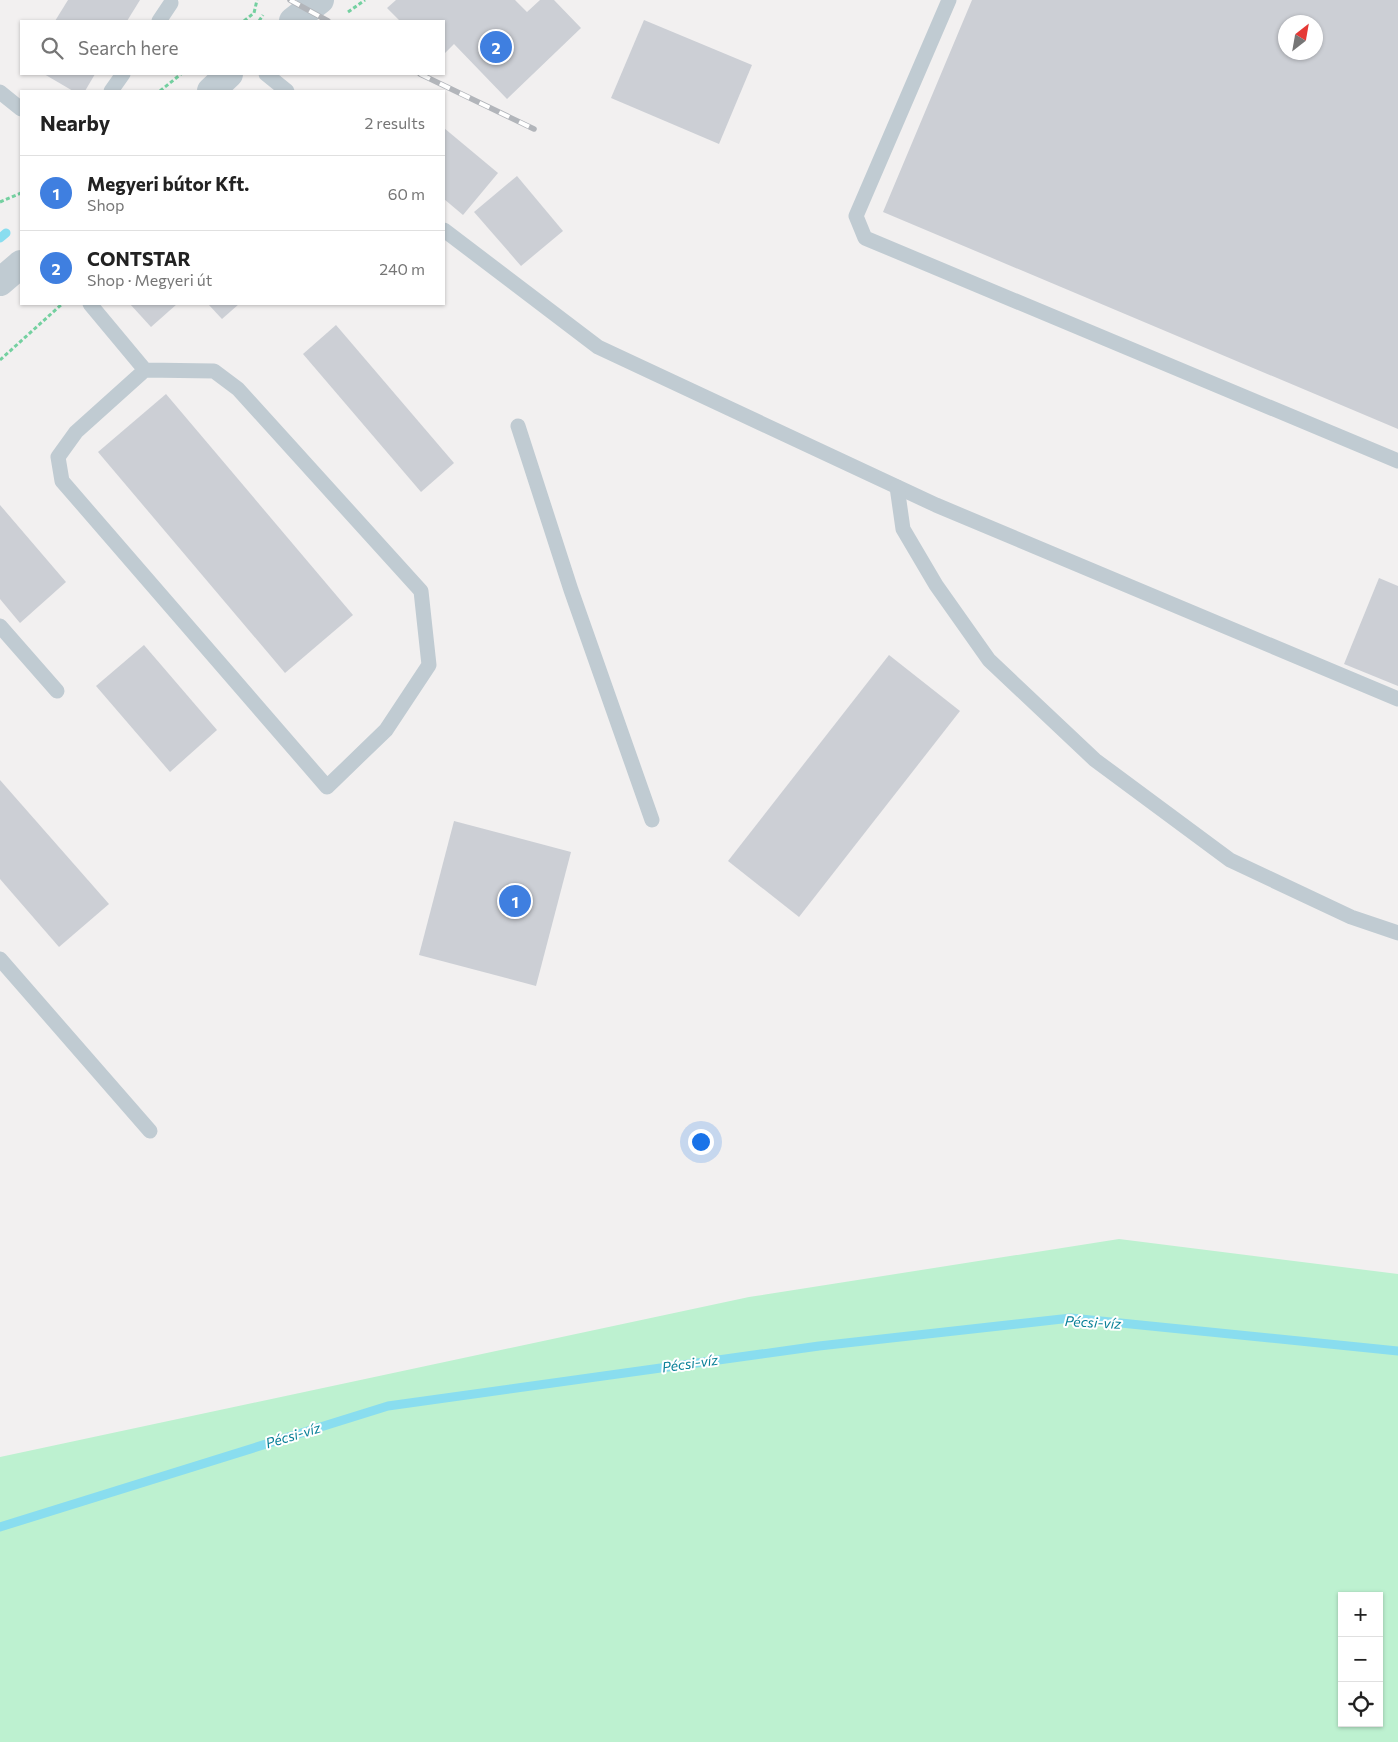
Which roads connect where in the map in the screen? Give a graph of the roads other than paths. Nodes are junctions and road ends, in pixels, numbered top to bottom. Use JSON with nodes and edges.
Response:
{"nodes":[{"id":1,"x":320,"y":0,"type":"edge"},
{"id":2,"x":949,"y":0,"type":"edge"},
{"id":3,"x":172,"y":3,"type":"dead end"},
{"id":4,"x":160,"y":20,"type":"edge"},
{"id":5,"x":295,"y":20,"type":"edge"},
{"id":6,"x":122,"y":75,"type":"edge"},
{"id":7,"x":228,"y":75,"type":"edge"},
{"id":8,"x":267,"y":75,"type":"edge"},
{"id":9,"x":112,"y":90,"type":"edge"},
{"id":10,"x":212,"y":90,"type":"edge"},
{"id":11,"x":286,"y":90,"type":"edge"},
{"id":12,"x":0,"y":92,"type":"edge"},
{"id":13,"x":20,"y":108,"type":"edge"},
{"id":14,"x":445,"y":231,"type":"edge"},
{"id":15,"x":20,"y":265,"type":"edge"},
{"id":16,"x":0,"y":282,"type":"edge"},
{"id":17,"x":91,"y":305,"type":"edge"},
{"id":18,"x":145,"y":370,"type":"junction"},
{"id":19,"x":518,"y":426,"type":"dead end"},
{"id":20,"x":1398,"y":461,"type":"edge"},
{"id":21,"x":897,"y":487,"type":"junction"},
{"id":22,"x":0,"y":626,"type":"edge"},
{"id":23,"x":57,"y":691,"type":"dead end"},
{"id":24,"x":1398,"y":699,"type":"edge"},
{"id":25,"x":652,"y":820,"type":"dead end"},
{"id":26,"x":1398,"y":933,"type":"edge"},
{"id":27,"x":0,"y":959,"type":"edge"},
{"id":28,"x":150,"y":1131,"type":"dead end"}],
"edges":[{"from":1,"to":5,"type":"street"},
{"from":2,"to":20,"type":"lane"},
{"from":3,"to":4,"type":"lane"},
{"from":6,"to":9,"type":"lane"},
{"from":7,"to":10,"type":"street"},
{"from":8,"to":11,"type":"lane"},
{"from":12,"to":13,"type":"lane"},
{"from":14,"to":21,"type":"lane"},
{"from":15,"to":16,"type":"street"},
{"from":17,"to":18,"type":"lane"},
{"from":18,"to":18,"type":"lane"},
{"from":19,"to":25,"type":"lane"},
{"from":21,"to":24,"type":"lane"},
{"from":21,"to":26,"type":"lane"},
{"from":22,"to":23,"type":"lane"},
{"from":27,"to":28,"type":"lane"}]}
